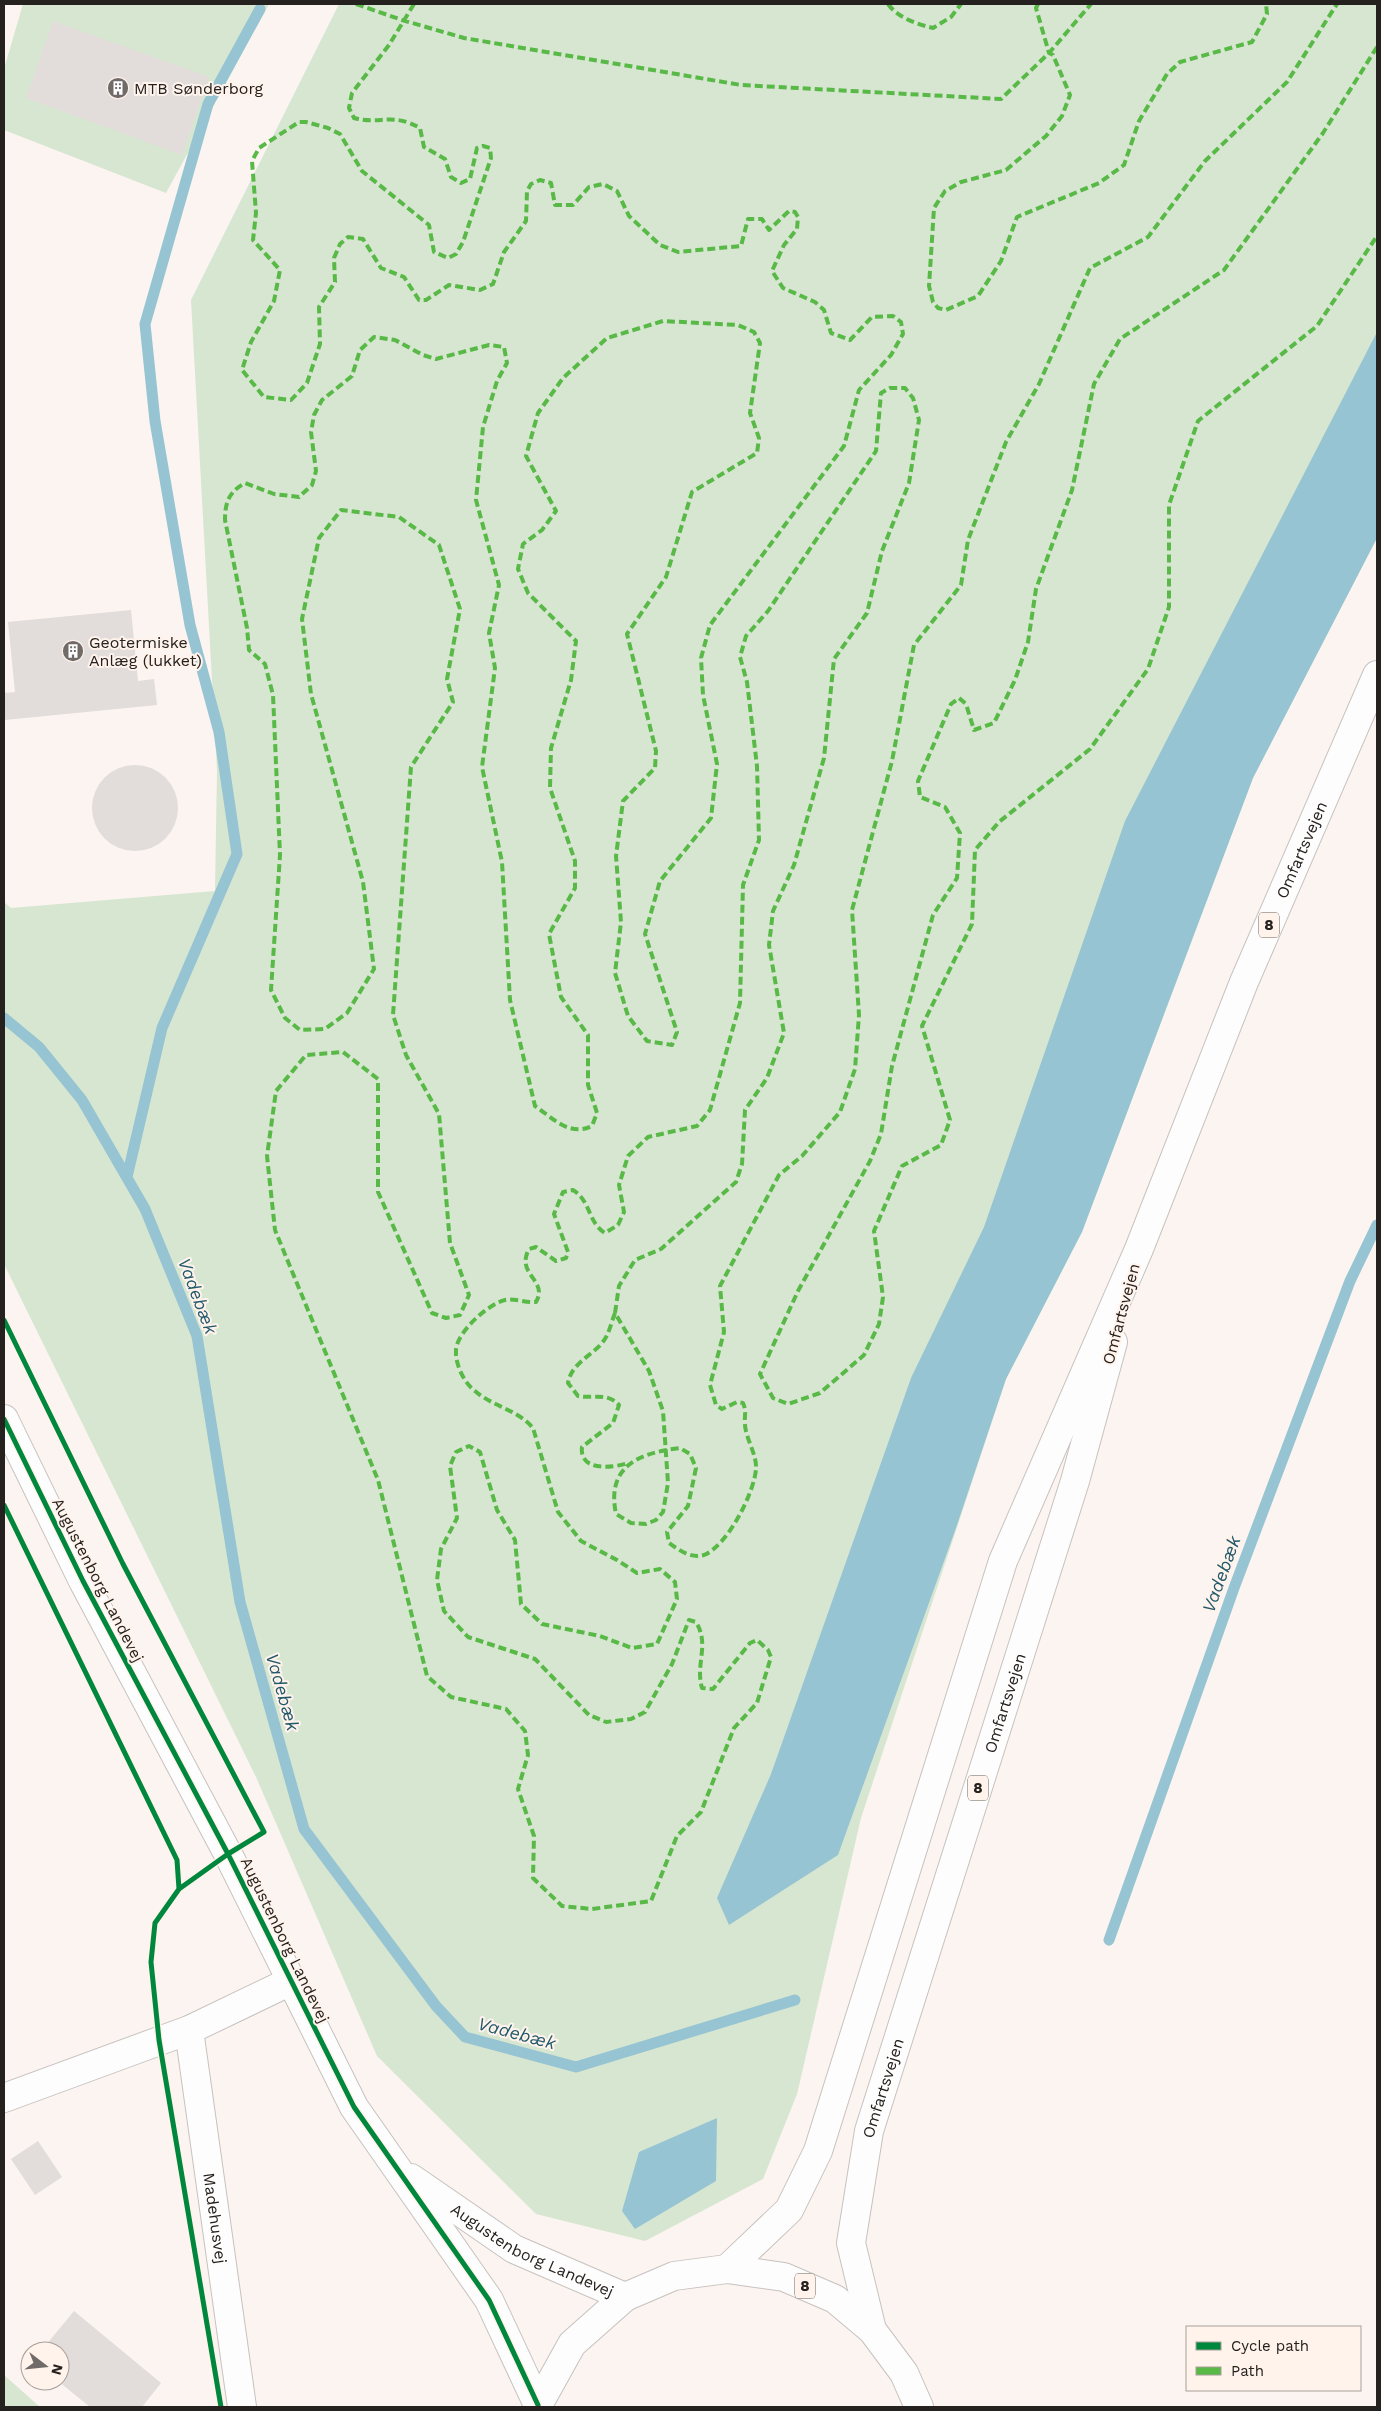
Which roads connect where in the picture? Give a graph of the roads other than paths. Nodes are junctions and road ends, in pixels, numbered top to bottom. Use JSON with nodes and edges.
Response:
{"nodes":[{"id":1,"x":1377,"y":675,"type":"edge"},
{"id":2,"x":1139,"y":1249,"type":"junction"},
{"id":3,"x":4,"y":1419,"type":"edge"},
{"id":4,"x":291,"y":1980,"type":"junction"},
{"id":5,"x":188,"y":2030,"type":"junction"},
{"id":6,"x":4,"y":2098,"type":"edge"},
{"id":7,"x":395,"y":2167,"type":"junction"},
{"id":8,"x":727,"y":2269,"type":"junction"},
{"id":9,"x":625,"y":2298,"type":"junction"},
{"id":10,"x":872,"y":2330,"type":"junction"},
{"id":11,"x":538,"y":2406,"type":"edge"},
{"id":12,"x":242,"y":2407,"type":"edge"},
{"id":13,"x":919,"y":2407,"type":"edge"}],
"edges":[{"from":1,"to":2,"type":"main road","name":"Omfartsvejen","number":"8"},
{"from":2,"to":8,"type":"main road","name":"Omfartsvejen","number":"8"},
{"from":2,"to":10,"type":"main road","name":"Omfartsvejen","number":"8"},
{"from":3,"to":4,"type":"main road","name":"Augustenborg Landevej"},
{"from":4,"to":5,"type":"main road"},
{"from":4,"to":7,"type":"main road","name":"Augustenborg Landevej"},
{"from":5,"to":6,"type":"main road"},
{"from":5,"to":12,"type":"main road","name":"Madehusvej"},
{"from":7,"to":9,"type":"main road","name":"Augustenborg Landevej"},
{"from":7,"to":11,"type":"main road","name":"Augustenborg Landevej"},
{"from":8,"to":9,"type":"main road","number":"8"},
{"from":8,"to":10,"type":"main road","number":"8"},
{"from":9,"to":11,"type":"main road","number":"8"},
{"from":10,"to":13,"type":"main road","number":"8"}]}
